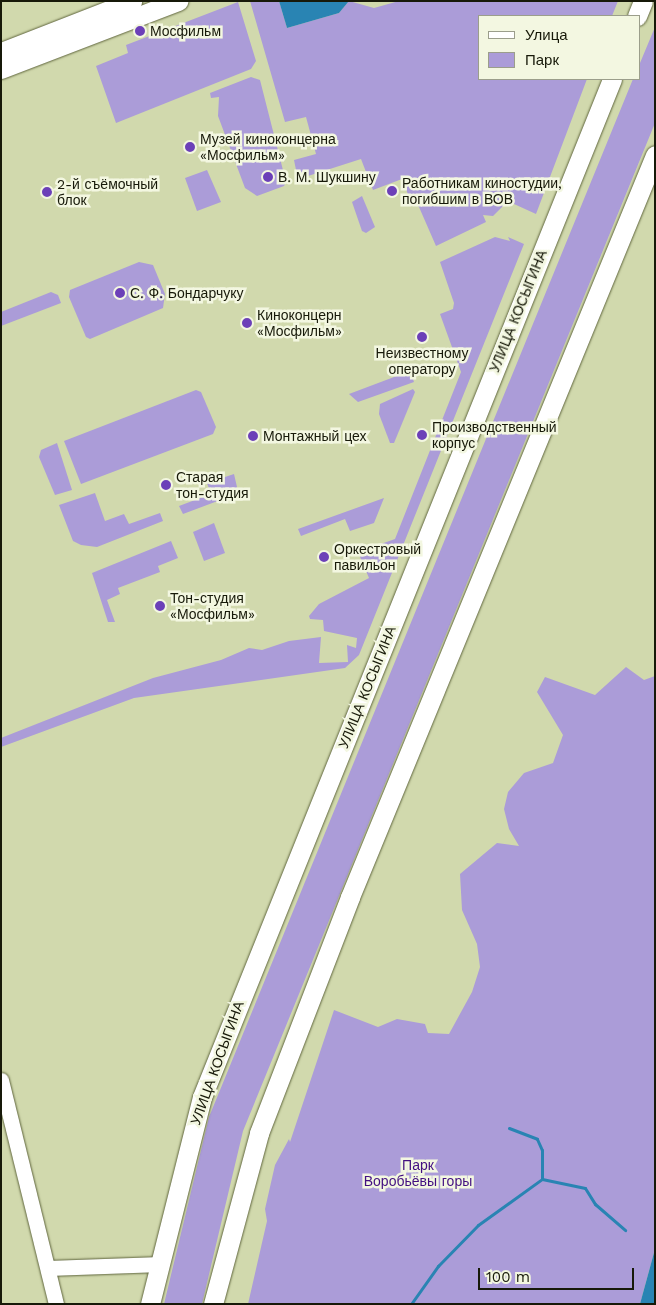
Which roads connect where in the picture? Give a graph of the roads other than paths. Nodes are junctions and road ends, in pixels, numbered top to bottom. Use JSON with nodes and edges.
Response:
{"nodes":[{"id":1,"x":132,"y":1,"type":"edge"},
{"id":2,"x":178,"y":1,"type":"edge"},
{"id":3,"x":643,"y":1,"type":"edge"},
{"id":4,"x":637,"y":15,"type":"edge"},
{"id":5,"x":1,"y":52,"type":"edge"},
{"id":6,"x":1,"y":69,"type":"edge"},
{"id":7,"x":612,"y":80,"type":"edge"},
{"id":8,"x":655,"y":155,"type":"edge"},
{"id":9,"x":1,"y":1080,"type":"edge"},
{"id":10,"x":161,"y":1264,"type":"junction"},
{"id":11,"x":48,"y":1268,"type":"junction"},
{"id":12,"x":56,"y":1304,"type":"edge"},
{"id":13,"x":150,"y":1304,"type":"edge"},
{"id":14,"x":213,"y":1304,"type":"edge"}],
"edges":[{"from":1,"to":5,"type":"main road"},
{"from":2,"to":6,"type":"main road"},
{"from":3,"to":4,"type":"main road"},
{"from":7,"to":10,"type":"main road","name":"УЛИЦА КОСЫГИНА"},
{"from":8,"to":14,"type":"main road"},
{"from":9,"to":11,"type":"street"},
{"from":10,"to":11,"type":"street"},
{"from":10,"to":13,"type":"main road","name":"УЛИЦА КОСЫГИНА"},
{"from":11,"to":12,"type":"street"}]}
